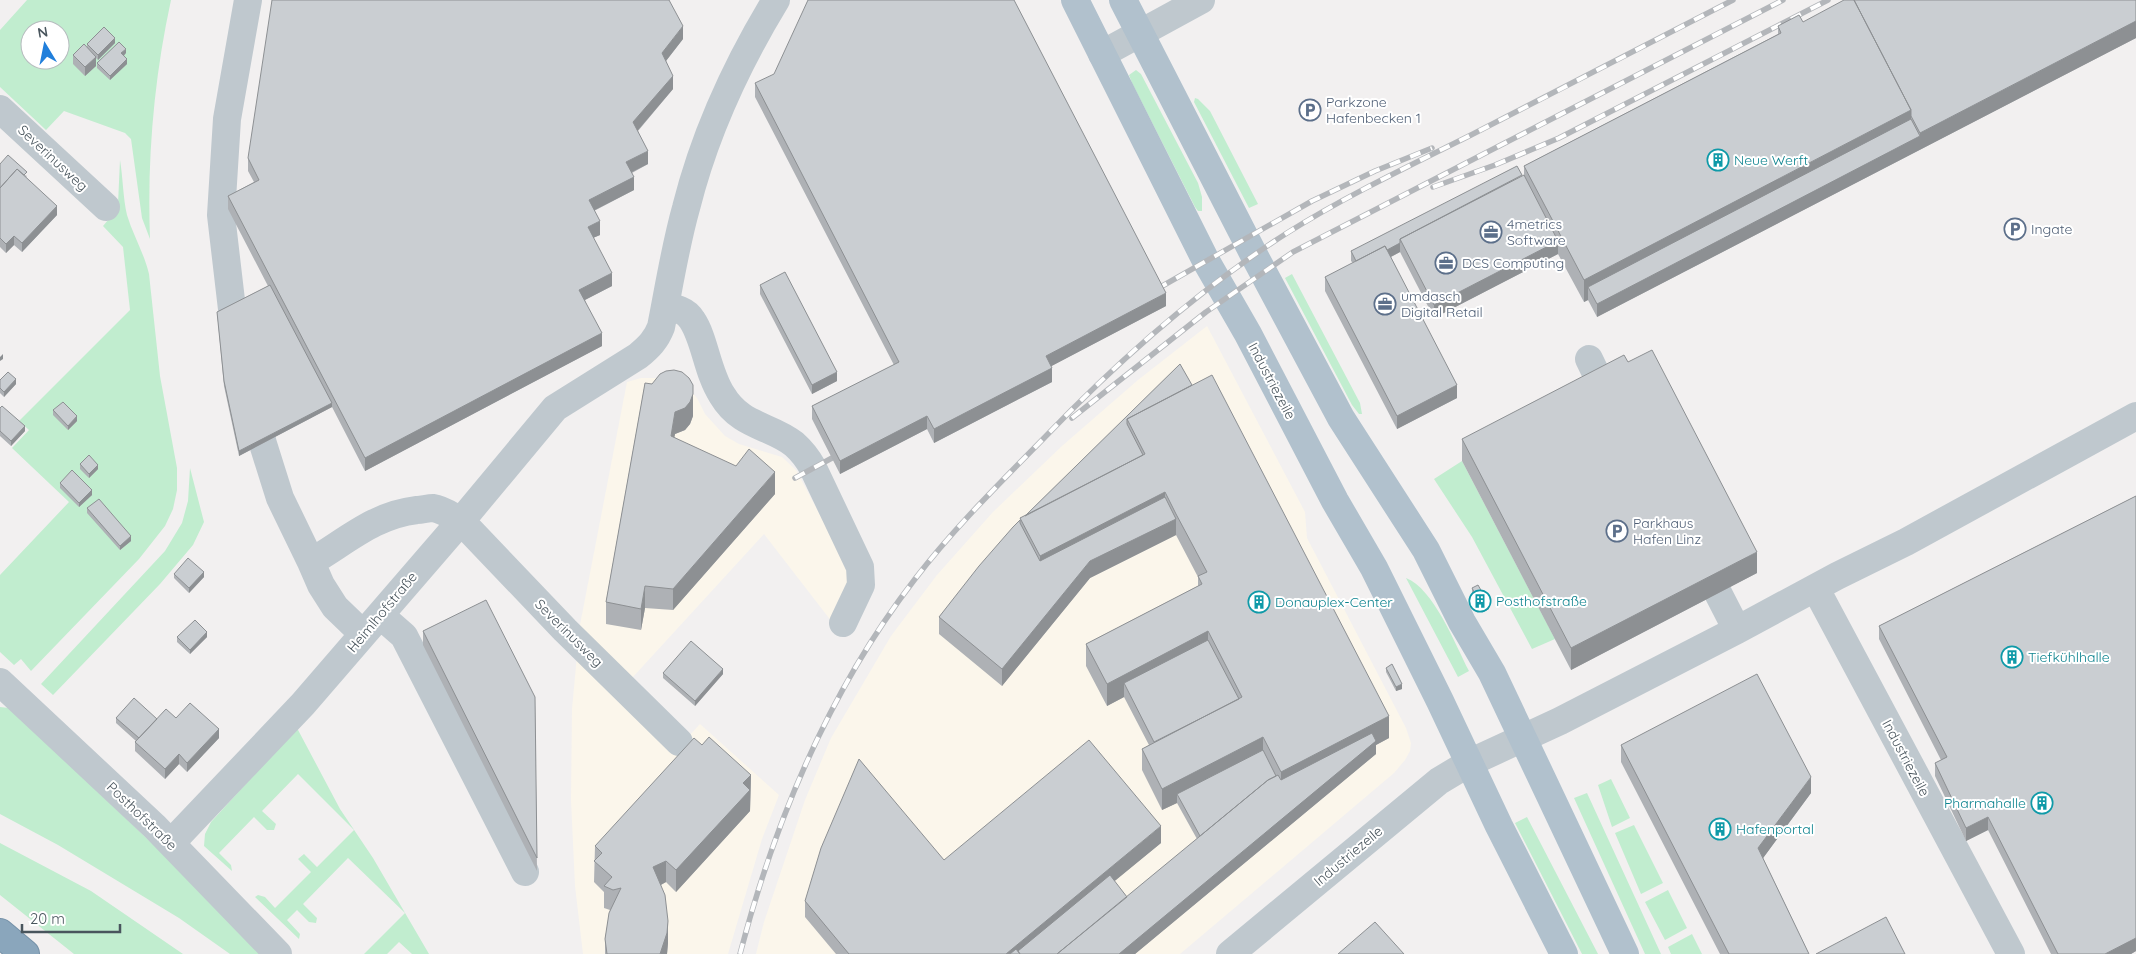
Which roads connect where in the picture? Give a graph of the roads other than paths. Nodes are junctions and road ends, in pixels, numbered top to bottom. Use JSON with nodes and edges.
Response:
{"nodes":[{"id":1,"x":248,"y":0,"type":"edge"},
{"id":2,"x":776,"y":0,"type":"edge"},
{"id":3,"x":1075,"y":0,"type":"edge"},
{"id":4,"x":1123,"y":0,"type":"edge"},
{"id":5,"x":1201,"y":0,"type":"edge"},
{"id":6,"x":1141,"y":34,"type":"junction"},
{"id":7,"x":1102,"y":54,"type":"junction"},
{"id":8,"x":0,"y":109,"type":"edge"},
{"id":9,"x":106,"y":207,"type":"dead end"},
{"id":10,"x":665,"y":307,"type":"junction"},
{"id":11,"x":1589,"y":359,"type":"dead end"},
{"id":12,"x":1603,"y":388,"type":"edge"},
{"id":13,"x":2136,"y":416,"type":"edge"},
{"id":14,"x":460,"y":521,"type":"junction"},
{"id":15,"x":311,"y":562,"type":"junction"},
{"id":16,"x":1816,"y":589,"type":"junction"},
{"id":17,"x":1718,"y":593,"type":"edge"},
{"id":18,"x":843,"y":623,"type":"dead end"},
{"id":19,"x":371,"y":624,"type":"junction"},
{"id":20,"x":1737,"y":630,"type":"junction"},
{"id":21,"x":0,"y":682,"type":"edge"},
{"id":22,"x":1523,"y":740,"type":"junction"},
{"id":23,"x":679,"y":742,"type":"dead end"},
{"id":24,"x":1469,"y":763,"type":"junction"},
{"id":25,"x":171,"y":843,"type":"junction"},
{"id":26,"x":525,"y":872,"type":"dead end"},
{"id":27,"x":0,"y":933,"type":"edge"},
{"id":28,"x":25,"y":954,"type":"edge"},
{"id":29,"x":278,"y":954,"type":"edge"},
{"id":30,"x":1230,"y":954,"type":"edge"},
{"id":31,"x":1564,"y":954,"type":"edge"},
{"id":32,"x":1625,"y":954,"type":"edge"},
{"id":33,"x":2011,"y":954,"type":"edge"}],
"edges":[{"from":1,"to":15,"type":"street"},
{"from":2,"to":10,"type":"street","name":"Heimlhofstraße"},
{"from":3,"to":7,"type":"main road","name":"Industriezeile"},
{"from":4,"to":6,"type":"main road"},
{"from":5,"to":6,"type":"street"},
{"from":6,"to":7,"type":"street"},
{"from":6,"to":22,"type":"main road"},
{"from":7,"to":24,"type":"main road","name":"Industriezeile"},
{"from":8,"to":9,"type":"street","name":"Severinusweg"},
{"from":10,"to":14,"type":"street","name":"Heimlhofstraße"},
{"from":10,"to":18,"type":"street"},
{"from":11,"to":12,"type":"street"},
{"from":13,"to":16,"type":"street","name":"Industriezeile"},
{"from":14,"to":15,"type":"street","name":"Severinusweg"},
{"from":14,"to":19,"type":"street","name":"Heimlhofstraße"},
{"from":14,"to":23,"type":"street","name":"Severinusweg"},
{"from":15,"to":19,"type":"street"},
{"from":16,"to":20,"type":"street","name":"Industriezeile"},
{"from":16,"to":33,"type":"street","name":"Industriezeile"},
{"from":17,"to":20,"type":"street"},
{"from":19,"to":25,"type":"street","name":"Heimlhofstraße"},
{"from":19,"to":26,"type":"street"},
{"from":20,"to":22,"type":"street","name":"Industriezeile"},
{"from":21,"to":25,"type":"street","name":"Posthofstraße"},
{"from":22,"to":24,"type":"street","name":"Industriezeile"},
{"from":22,"to":32,"type":"main road"},
{"from":24,"to":30,"type":"street","name":"Industriezeile"},
{"from":24,"to":31,"type":"main road","name":"Industriezeile"},
{"from":25,"to":29,"type":"street","name":"Posthofstraße"},
{"from":27,"to":28,"type":"highway"}]}
